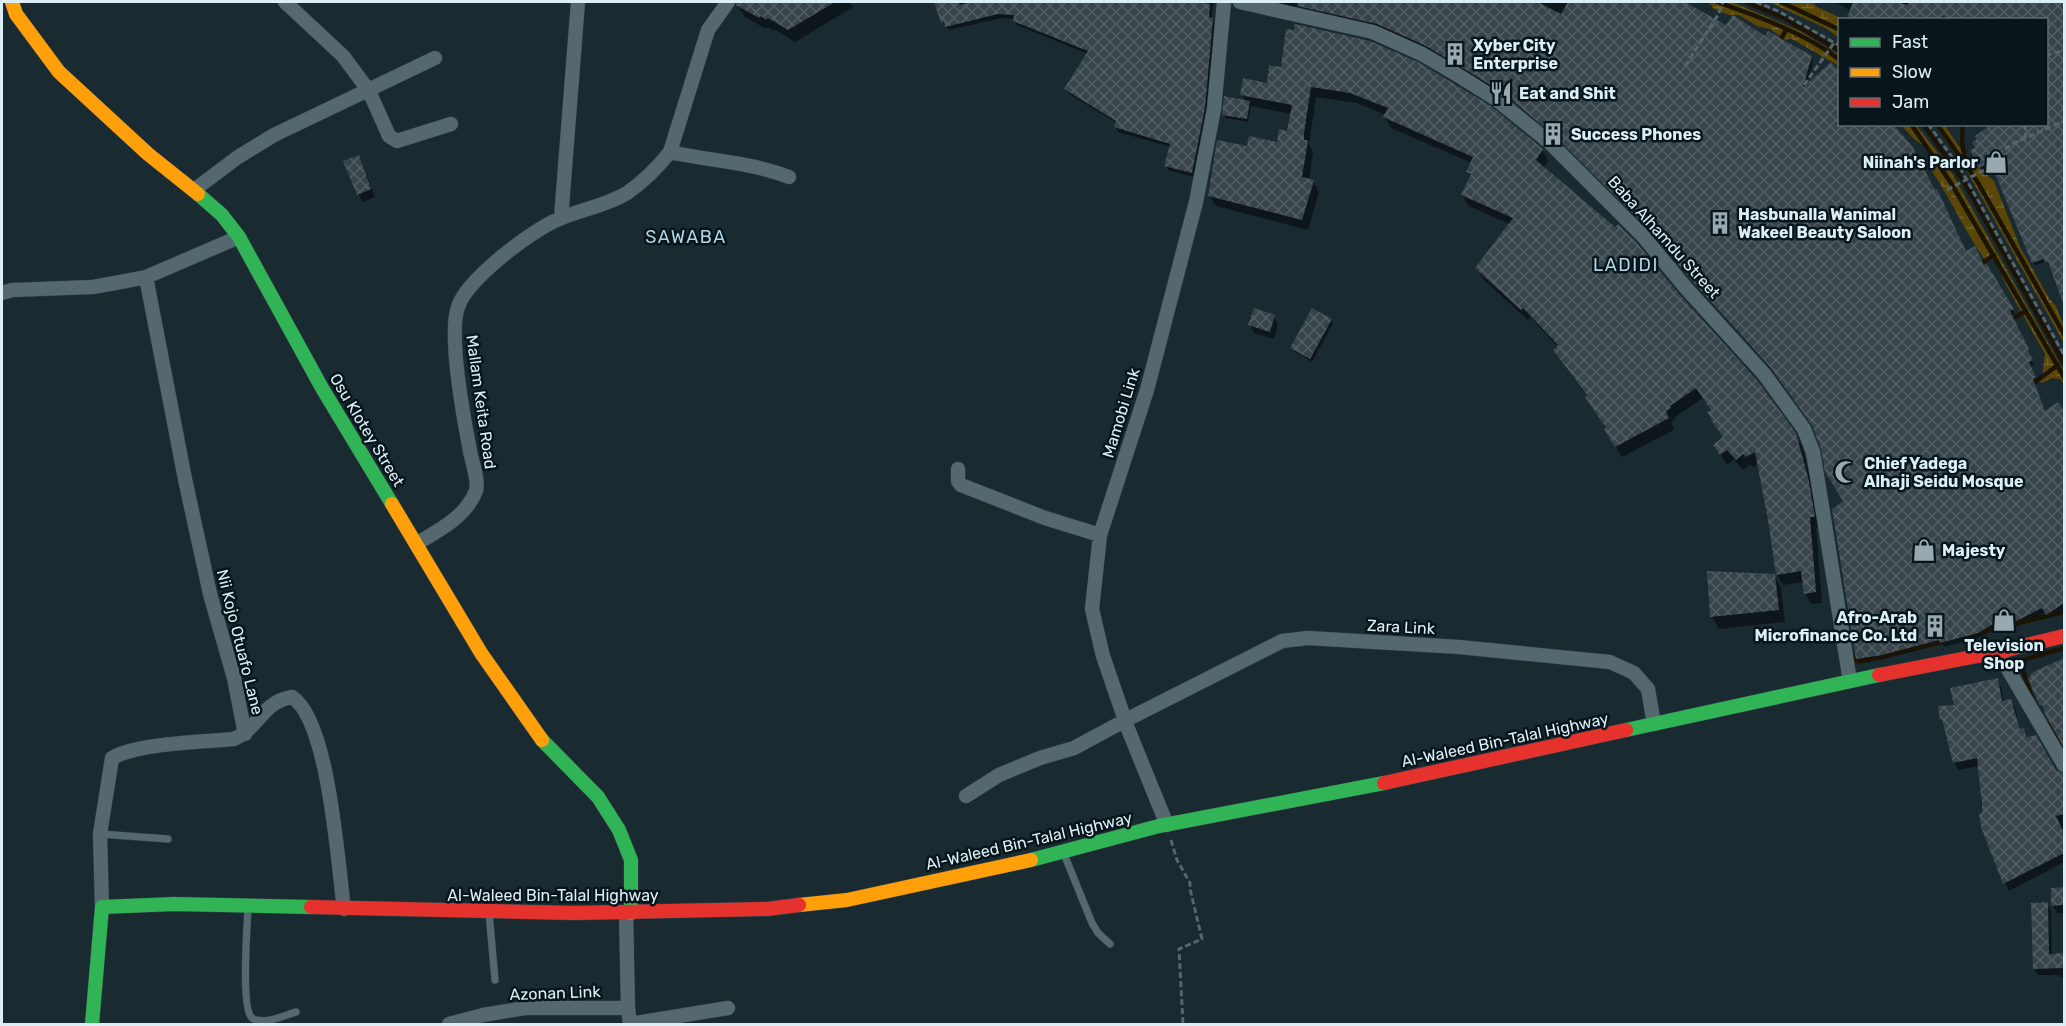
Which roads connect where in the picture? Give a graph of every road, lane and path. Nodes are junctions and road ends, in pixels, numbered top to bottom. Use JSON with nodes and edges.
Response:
{"nodes":[{"id":1,"x":12,"y":2,"type":"edge"},
{"id":2,"x":285,"y":2,"type":"edge"},
{"id":3,"x":578,"y":2,"type":"edge"},
{"id":4,"x":728,"y":2,"type":"edge"},
{"id":5,"x":1224,"y":2,"type":"edge"},
{"id":6,"x":1240,"y":2,"type":"edge"},
{"id":7,"x":1724,"y":2,"type":"edge"},
{"id":8,"x":1756,"y":2,"type":"edge"},
{"id":9,"x":1834,"y":43,"type":"junction"},
{"id":10,"x":1838,"y":45,"type":"edge"},
{"id":11,"x":2064,"y":51,"type":"edge"},
{"id":12,"x":2048,"y":55,"type":"edge"},
{"id":13,"x":435,"y":58,"type":"dead end"},
{"id":14,"x":1685,"y":66,"type":"dead end"},
{"id":15,"x":1804,"y":85,"type":"dead end"},
{"id":16,"x":369,"y":91,"type":"junction"},
{"id":17,"x":2064,"y":121,"type":"edge"},
{"id":18,"x":451,"y":124,"type":"dead end"},
{"id":19,"x":1929,"y":126,"type":"edge"},
{"id":20,"x":2025,"y":126,"type":"edge"},
{"id":21,"x":2026,"y":137,"type":"junction"},
{"id":22,"x":670,"y":152,"type":"junction"},
{"id":23,"x":789,"y":177,"type":"dead end"},
{"id":24,"x":1966,"y":178,"type":"junction"},
{"id":25,"x":194,"y":190,"type":"junction"},
{"id":26,"x":1947,"y":190,"type":"dead end"},
{"id":27,"x":561,"y":218,"type":"junction"},
{"id":28,"x":239,"y":237,"type":"junction"},
{"id":29,"x":146,"y":277,"type":"junction"},
{"id":30,"x":2,"y":293,"type":"edge"},
{"id":31,"x":2064,"y":355,"type":"edge"},
{"id":32,"x":958,"y":469,"type":"dead end"},
{"id":33,"x":1100,"y":534,"type":"junction"},
{"id":34,"x":416,"y":544,"type":"junction"},
{"id":35,"x":2064,"y":636,"type":"edge"},
{"id":36,"x":1998,"y":652,"type":"junction"},
{"id":37,"x":1850,"y":681,"type":"junction"},
{"id":38,"x":1126,"y":720,"type":"junction"},
{"id":39,"x":1654,"y":724,"type":"junction"},
{"id":40,"x":245,"y":734,"type":"junction"},
{"id":41,"x":2064,"y":765,"type":"edge"},
{"id":42,"x":966,"y":795,"type":"dead end"},
{"id":43,"x":1167,"y":825,"type":"junction"},
{"id":44,"x":100,"y":834,"type":"junction"},
{"id":45,"x":168,"y":838,"type":"dead end"},
{"id":46,"x":1063,"y":852,"type":"junction"},
{"id":47,"x":248,"y":906,"type":"junction"},
{"id":48,"x":102,"y":907,"type":"junction"},
{"id":49,"x":344,"y":909,"type":"junction"},
{"id":50,"x":489,"y":912,"type":"junction"},
{"id":51,"x":628,"y":913,"type":"junction"},
{"id":52,"x":1110,"y":944,"type":"dead end"},
{"id":53,"x":495,"y":980,"type":"dead end"},
{"id":54,"x":628,"y":1008,"type":"junction"},
{"id":55,"x":728,"y":1008,"type":"dead end"},
{"id":56,"x":297,"y":1012,"type":"dead end"},
{"id":57,"x":92,"y":1024,"type":"edge"},
{"id":58,"x":448,"y":1024,"type":"edge"},
{"id":59,"x":630,"y":1024,"type":"edge"},
{"id":60,"x":1183,"y":1024,"type":"edge"}],
"edges":[{"from":1,"to":25,"type":"street","name":"Osu Klotey Street"},
{"from":2,"to":16,"type":"street"},
{"from":3,"to":27,"type":"street"},
{"from":4,"to":22,"type":"street","name":"Mallam Keita Road"},
{"from":5,"to":33,"type":"street","name":"Mamobi Link"},
{"from":6,"to":37,"type":"street","name":"Baba Alhamdu Street"},
{"from":7,"to":14,"type":"path"},
{"from":8,"to":9,"type":"path"},
{"from":9,"to":10,"type":"path"},
{"from":9,"to":15,"type":"path"},
{"from":11,"to":12,"type":"path"},
{"from":13,"to":16,"type":"street"},
{"from":16,"to":18,"type":"street"},
{"from":16,"to":25,"type":"street"},
{"from":17,"to":21,"type":"path"},
{"from":19,"to":24,"type":"path"},
{"from":20,"to":21,"type":"path"},
{"from":21,"to":24,"type":"path"},
{"from":22,"to":23,"type":"street"},
{"from":22,"to":27,"type":"street","name":"Mallam Keita Road"},
{"from":24,"to":26,"type":"path"},
{"from":24,"to":31,"type":"path"},
{"from":25,"to":28,"type":"street","name":"Osu Klotey Street"},
{"from":27,"to":34,"type":"street","name":"Mallam Keita Road"},
{"from":28,"to":29,"type":"street"},
{"from":28,"to":34,"type":"street","name":"Osu Klotey Street"},
{"from":29,"to":30,"type":"street"},
{"from":29,"to":40,"type":"street","name":"Nii Kojo Otuafo Lane"},
{"from":32,"to":33,"type":"street"},
{"from":33,"to":38,"type":"street","name":"Mamobi Link"},
{"from":34,"to":51,"type":"street","name":"Osu Klotey Street"},
{"from":35,"to":36,"type":"street","name":"Al-Waleed Bin-Talal Highway"},
{"from":36,"to":37,"type":"street","name":"Al-Waleed Bin-Talal Highway"},
{"from":36,"to":41,"type":"street"},
{"from":37,"to":39,"type":"street","name":"Al-Waleed Bin-Talal Highway"},
{"from":38,"to":39,"type":"street","name":"Zara Link"},
{"from":38,"to":42,"type":"street","name":"Zara Link"},
{"from":38,"to":43,"type":"street","name":"Mamobi Link"},
{"from":39,"to":43,"type":"street","name":"Al-Waleed Bin-Talal Highway"},
{"from":40,"to":44,"type":"street","name":"Nii Kojo Otuafo Lane"},
{"from":40,"to":49,"type":"street"},
{"from":43,"to":46,"type":"street","name":"Al-Waleed Bin-Talal Highway"},
{"from":43,"to":60,"type":"path"},
{"from":44,"to":45,"type":"lane"},
{"from":44,"to":48,"type":"street","name":"Nii Kojo Otuafo Lane"},
{"from":46,"to":51,"type":"street","name":"Al-Waleed Bin-Talal Highway"},
{"from":46,"to":52,"type":"lane"},
{"from":47,"to":48,"type":"street","name":"Al-Waleed Bin-Talal Highway"},
{"from":47,"to":49,"type":"street","name":"Al-Waleed Bin-Talal Highway"},
{"from":47,"to":56,"type":"lane"},
{"from":48,"to":57,"type":"street"},
{"from":49,"to":50,"type":"street","name":"Al-Waleed Bin-Talal Highway"},
{"from":50,"to":51,"type":"street","name":"Al-Waleed Bin-Talal Highway"},
{"from":50,"to":53,"type":"lane"},
{"from":51,"to":54,"type":"street","name":"Osu Klotey Street"},
{"from":54,"to":58,"type":"street","name":"Azonan Link"},
{"from":54,"to":59,"type":"street","name":"Osu Klotey Street"},
{"from":55,"to":59,"type":"street","name":"Osu Klotey Street"}]}
